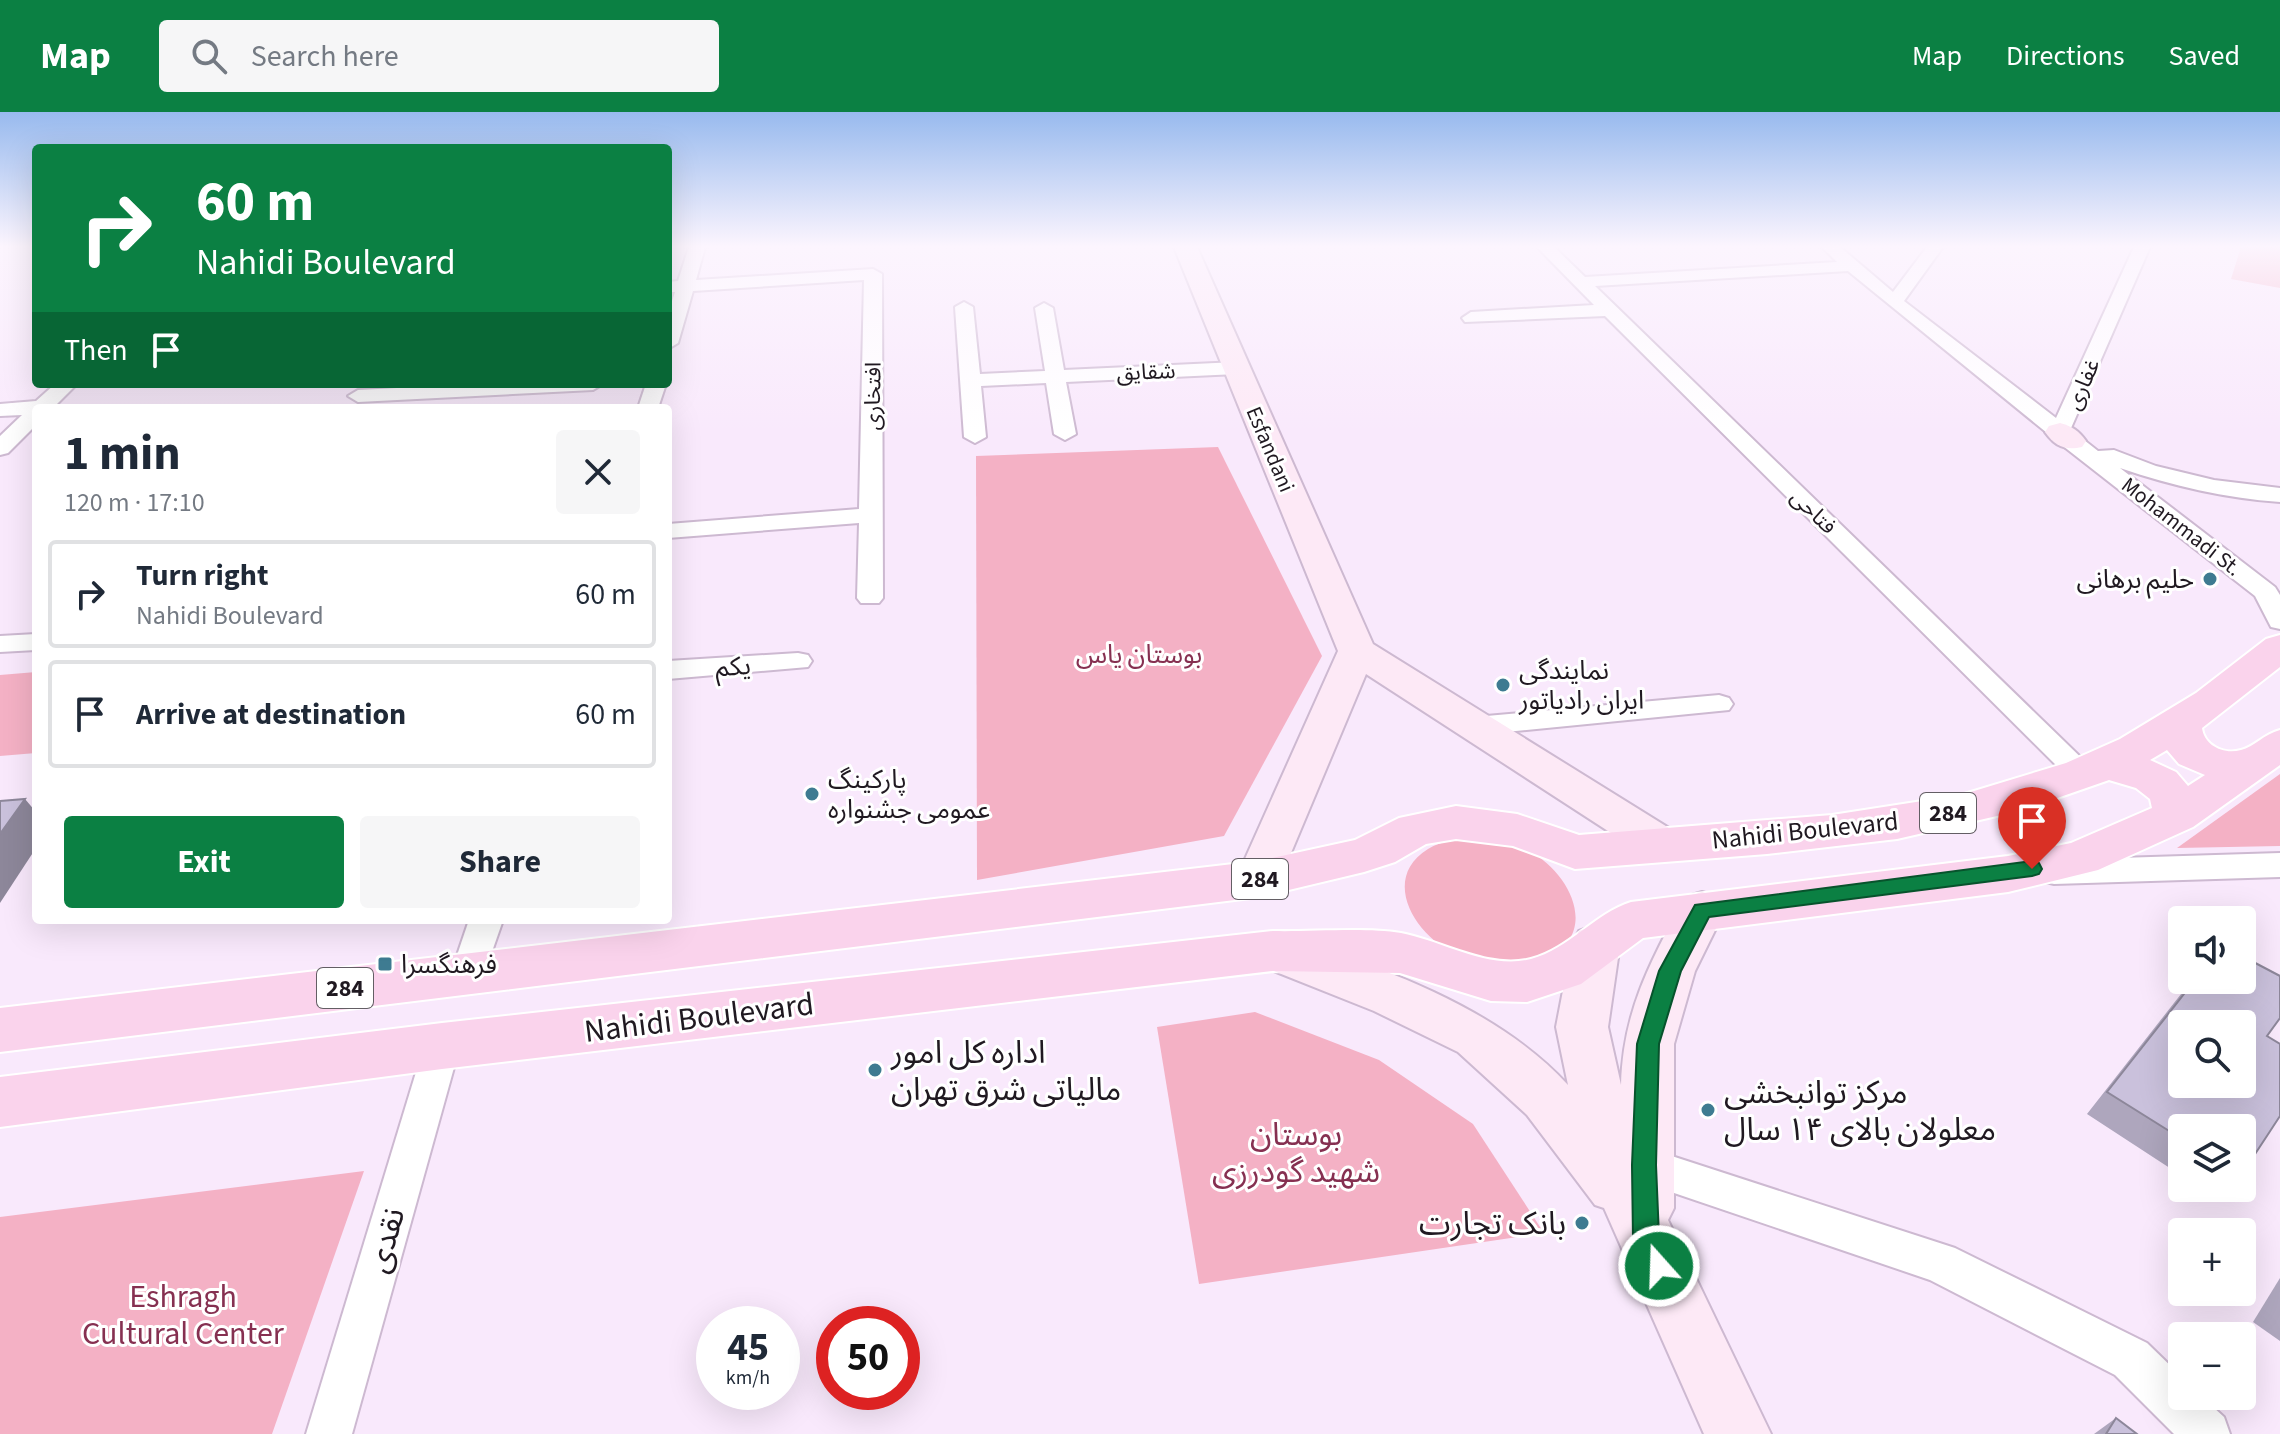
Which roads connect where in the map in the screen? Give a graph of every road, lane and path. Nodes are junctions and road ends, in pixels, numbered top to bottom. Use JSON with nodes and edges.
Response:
{"nodes":[{"id":1,"x":1044,"y":308,"type":"dead end"},
{"id":2,"x":873,"y":309,"type":"edge"},
{"id":3,"x":964,"y":309,"type":"edge"},
{"id":4,"x":1212,"y":309,"type":"edge"},
{"id":5,"x":1903,"y":309,"type":"edge"},
{"id":6,"x":2117,"y":309,"type":"edge"},
{"id":7,"x":1610,"y":310,"type":"joint"},
{"id":8,"x":1471,"y":318,"type":"dead end"},
{"id":9,"x":1237,"y":368,"type":"junction"},
{"id":10,"x":1055,"y":376,"type":"junction"},
{"id":11,"x":971,"y":380,"type":"junction"},
{"id":12,"x":63,"y":388,"type":"edge"},
{"id":13,"x":515,"y":388,"type":"edge"},
{"id":14,"x":358,"y":396,"type":"dead end"},
{"id":15,"x":45,"y":404,"type":"edge"},
{"id":16,"x":32,"y":408,"type":"edge"},
{"id":17,"x":0,"y":410,"type":"edge"},
{"id":18,"x":32,"y":417,"type":"edge"},
{"id":19,"x":1065,"y":434,"type":"dead end"},
{"id":20,"x":975,"y":437,"type":"dead end"},
{"id":21,"x":2066,"y":437,"type":"junction"},
{"id":22,"x":0,"y":448,"type":"edge"},
{"id":23,"x":2280,"y":495,"type":"edge"},
{"id":24,"x":871,"y":515,"type":"junction"},
{"id":25,"x":672,"y":531,"type":"edge"},
{"id":26,"x":870,"y":598,"type":"dead end"},
{"id":27,"x":2280,"y":621,"type":"edge"},
{"id":28,"x":32,"y":642,"type":"edge"},
{"id":29,"x":0,"y":644,"type":"edge"},
{"id":30,"x":2280,"y":647,"type":"edge"},
{"id":31,"x":1357,"y":651,"type":"junction"},
{"id":32,"x":798,"y":661,"type":"dead end"},
{"id":33,"x":672,"y":670,"type":"edge"},
{"id":34,"x":1719,"y":704,"type":"dead end"},
{"id":35,"x":2180,"y":723,"type":"junction"},
{"id":36,"x":1475,"y":726,"type":"junction"},
{"id":37,"x":2265,"y":755,"type":"edge"},
{"id":38,"x":2093,"y":769,"type":"junction"},
{"id":39,"x":2177,"y":816,"type":"junction"},
{"id":40,"x":1661,"y":844,"type":"junction"},
{"id":41,"x":2280,"y":865,"type":"edge"},
{"id":42,"x":2008,"y":874,"type":"junction"},
{"id":43,"x":1259,"y":879,"type":"junction"},
{"id":44,"x":1702,"y":910,"type":"junction"},
{"id":45,"x":485,"y":924,"type":"edge"},
{"id":46,"x":1596,"y":944,"type":"junction"},
{"id":47,"x":690,"y":946,"type":"junction"},
{"id":48,"x":1273,"y":951,"type":"junction"},
{"id":49,"x":544,"y":964,"type":"junction"},
{"id":50,"x":469,"y":973,"type":"junction"},
{"id":51,"x":651,"y":1022,"type":"junction"},
{"id":52,"x":0,"y":1030,"type":"edge"},
{"id":53,"x":521,"y":1037,"type":"junction"},
{"id":54,"x":442,"y":1046,"type":"junction"},
{"id":55,"x":0,"y":1102,"type":"edge"},
{"id":56,"x":1641,"y":1204,"type":"junction"},
{"id":57,"x":329,"y":1434,"type":"edge"},
{"id":58,"x":1738,"y":1434,"type":"edge"},
{"id":59,"x":2207,"y":1434,"type":"edge"}],
"edges":[{"from":1,"to":10,"type":"street"},
{"from":2,"to":24,"type":"street","name":"افتخاری"},
{"from":3,"to":11,"type":"street"},
{"from":4,"to":9,"type":"main road","name":"Esfandani"},
{"from":5,"to":21,"type":"street","name":"Mohammadi St."},
{"from":6,"to":21,"type":"street","name":"غفاری"},
{"from":7,"to":8,"type":"street"},
{"from":7,"to":38,"type":"street","name":"فتاحی"},
{"from":9,"to":10,"type":"street","name":"شقایق"},
{"from":9,"to":31,"type":"main road","name":"Esfandani"},
{"from":10,"to":11,"type":"street","name":"شقایق"},
{"from":10,"to":19,"type":"street"},
{"from":11,"to":20,"type":"street"},
{"from":12,"to":15,"type":"street"},
{"from":13,"to":14,"type":"street"},
{"from":16,"to":17,"type":"street"},
{"from":18,"to":22,"type":"street"},
{"from":21,"to":23,"type":"street"},
{"from":21,"to":27,"type":"street","name":"Mohammadi St."},
{"from":24,"to":25,"type":"street"},
{"from":24,"to":26,"type":"street","name":"افتخاری"},
{"from":28,"to":29,"type":"street"},
{"from":30,"to":35,"type":"main road","name":"Nahidi Boulevard","number":"284"},
{"from":31,"to":36,"type":"main road"},
{"from":31,"to":43,"type":"main road"},
{"from":32,"to":33,"type":"street","name":"یکم"},
{"from":34,"to":36,"type":"street"},
{"from":35,"to":37,"type":"main road"},
{"from":35,"to":38,"type":"main road","name":"Nahidi Boulevard","number":"284"},
{"from":36,"to":40,"type":"main road"},
{"from":37,"to":39,"type":"main road"},
{"from":38,"to":39,"type":"main road"},
{"from":38,"to":40,"type":"main road","name":"Nahidi Boulevard","number":"284"},
{"from":39,"to":42,"type":"main road"},
{"from":40,"to":43,"type":"main road","name":"Nahidi Boulevard","number":"284"},
{"from":41,"to":42,"type":"street"},
{"from":42,"to":44,"type":"main road"},
{"from":43,"to":47,"type":"main road","number":"284"},
{"from":44,"to":46,"type":"main road"},
{"from":44,"to":56,"type":"main road"},
{"from":45,"to":50,"type":"street"},
{"from":46,"to":48,"type":"main road","name":"Nahidi Boulevard"},
{"from":46,"to":56,"type":"main road"},
{"from":47,"to":49,"type":"main road","number":"284"},
{"from":47,"to":51,"type":"main road"},
{"from":48,"to":51,"type":"main road","name":"Nahidi Boulevard"},
{"from":48,"to":56,"type":"main road"},
{"from":49,"to":50,"type":"main road","number":"284"},
{"from":49,"to":53,"type":"main road"},
{"from":50,"to":52,"type":"main road","number":"284"},
{"from":51,"to":53,"type":"main road","name":"Nahidi Boulevard"},
{"from":53,"to":54,"type":"main road","name":"Nahidi Boulevard"},
{"from":54,"to":55,"type":"main road","name":"Nahidi Boulevard"},
{"from":54,"to":57,"type":"street","name":"نقدی"},
{"from":56,"to":58,"type":"main road"},
{"from":56,"to":59,"type":"street"}]}
